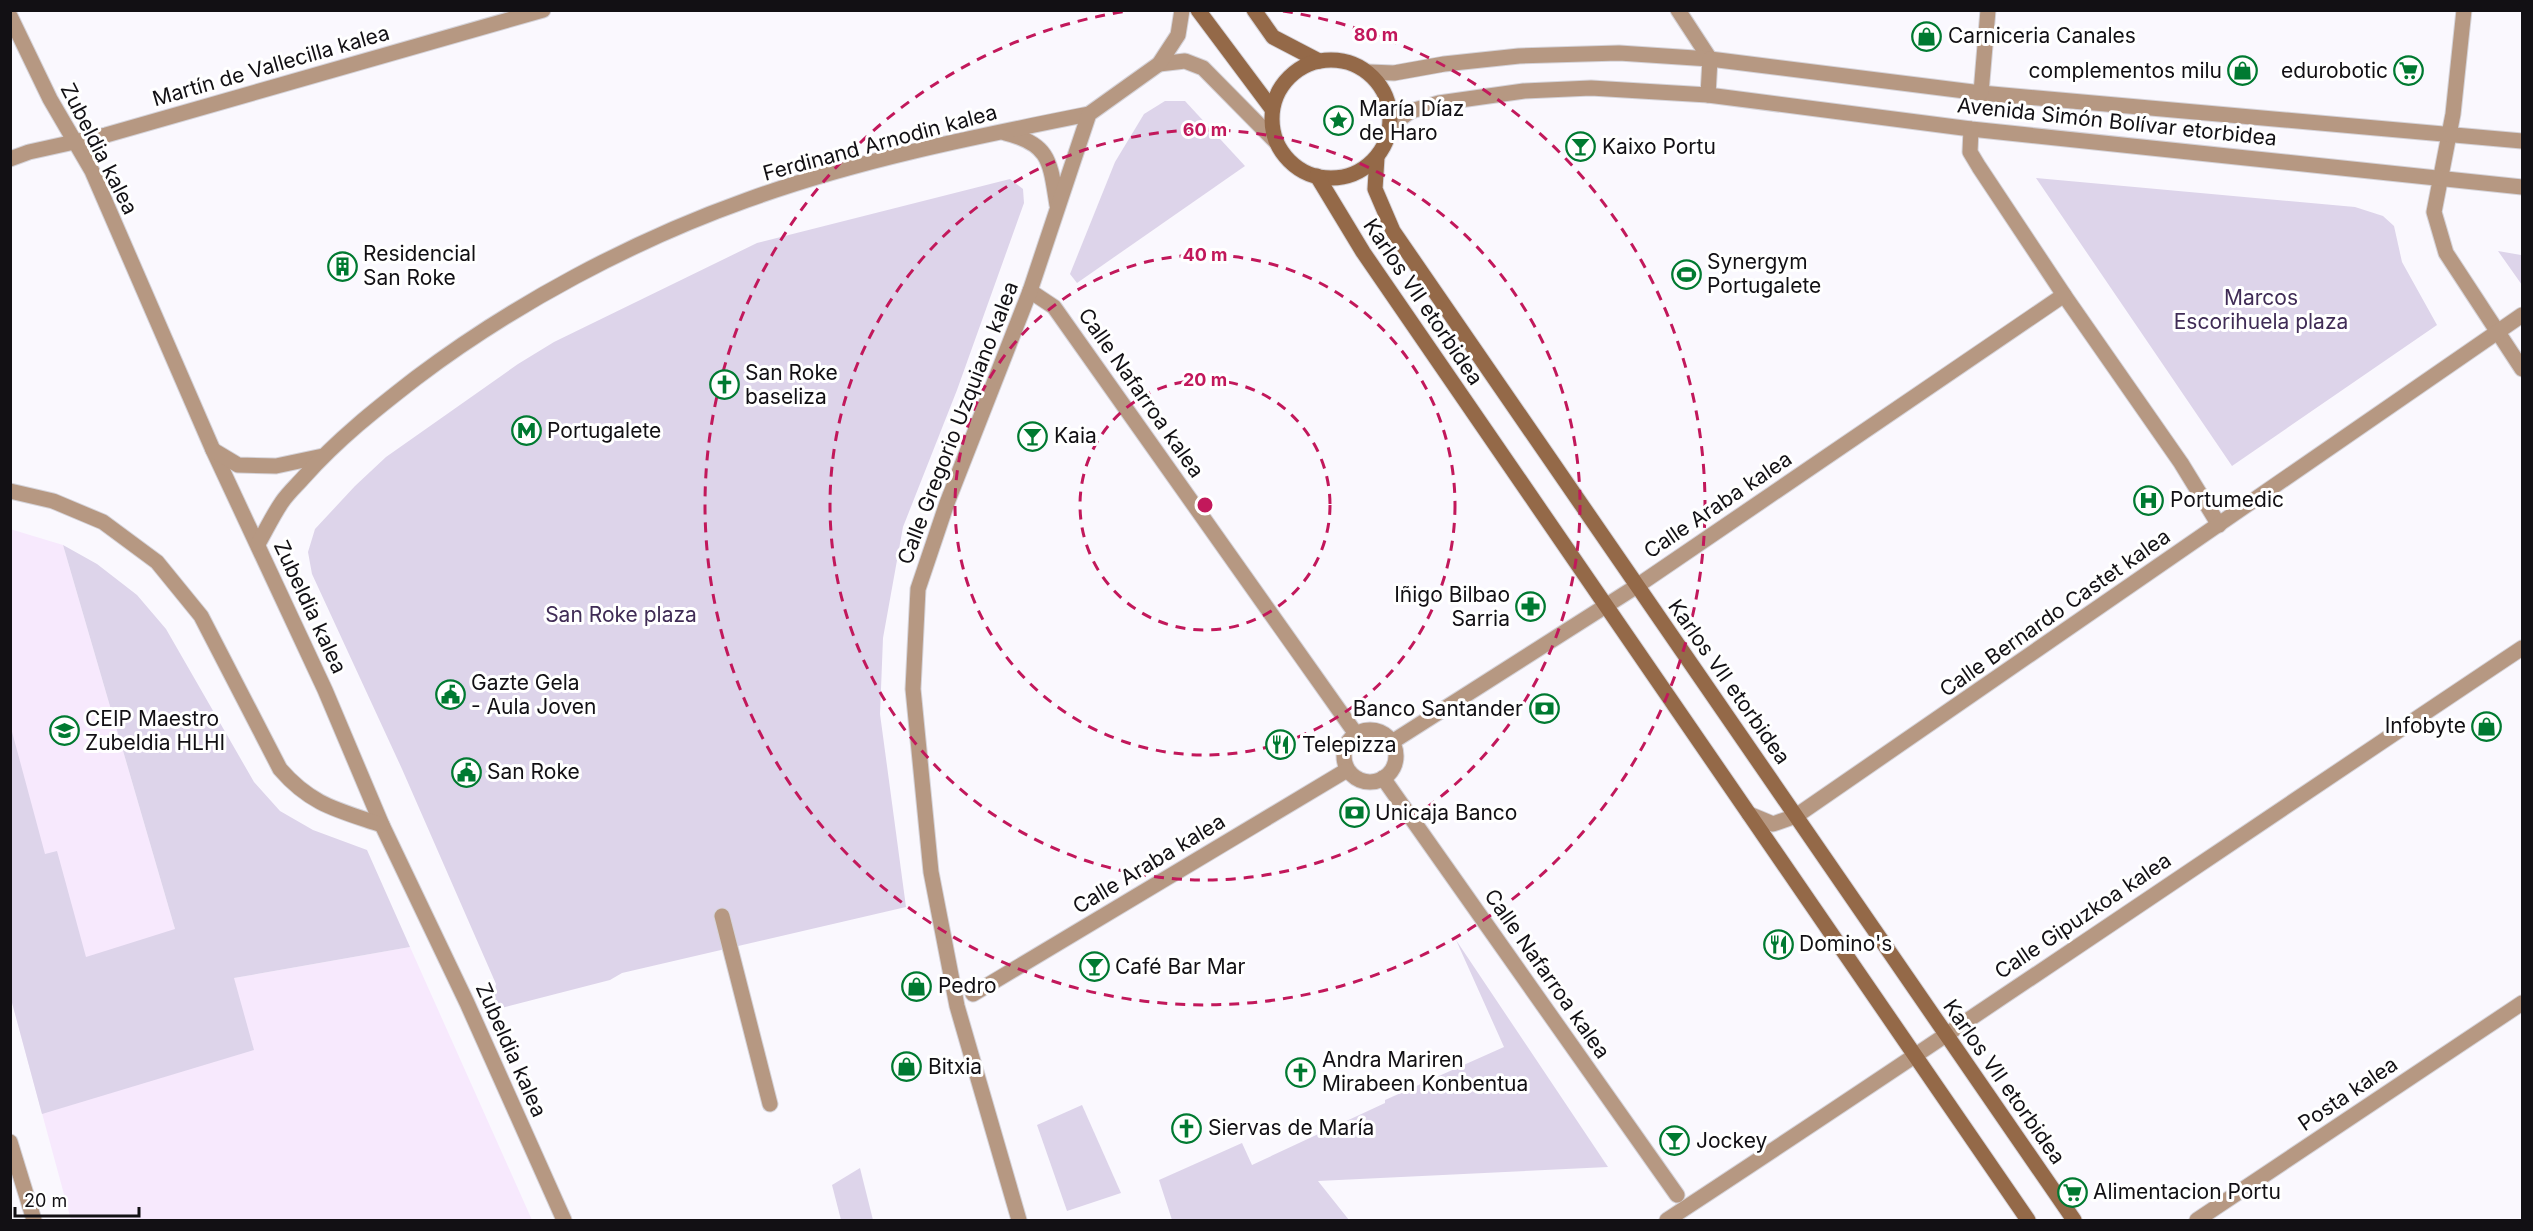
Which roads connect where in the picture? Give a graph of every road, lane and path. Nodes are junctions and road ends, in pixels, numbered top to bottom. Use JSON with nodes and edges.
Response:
{"nodes":[{"id":1,"x":543,"y":10,"type":"edge"},
{"id":2,"x":1182,"y":10,"type":"edge"},
{"id":3,"x":1198,"y":10,"type":"edge"},
{"id":4,"x":1254,"y":10,"type":"edge"},
{"id":5,"x":1678,"y":10,"type":"edge"},
{"id":6,"x":1988,"y":10,"type":"edge"},
{"id":7,"x":2464,"y":10,"type":"edge"},
{"id":8,"x":10,"y":16,"type":"edge"},
{"id":9,"x":1710,"y":59,"type":"junction"},
{"id":10,"x":1319,"y":61,"type":"junction"},
{"id":11,"x":1159,"y":64,"type":"junction"},
{"id":12,"x":1368,"y":72,"type":"junction"},
{"id":13,"x":1981,"y":93,"type":"junction"},
{"id":14,"x":1708,"y":95,"type":"junction"},
{"id":15,"x":1272,"y":109,"type":"junction"},
{"id":16,"x":1089,"y":114,"type":"junction"},
{"id":17,"x":1390,"y":126,"type":"junction"},
{"id":18,"x":1971,"y":129,"type":"junction"},
{"id":19,"x":1002,"y":132,"type":"junction"},
{"id":20,"x":2449,"y":136,"type":"junction"},
{"id":21,"x":2523,"y":141,"type":"edge"},
{"id":22,"x":76,"y":142,"type":"junction"},
{"id":23,"x":1276,"y":142,"type":"junction"},
{"id":24,"x":1377,"y":157,"type":"junction"},
{"id":25,"x":10,"y":159,"type":"edge"},
{"id":26,"x":1317,"y":176,"type":"junction"},
{"id":27,"x":2440,"y":178,"type":"junction"},
{"id":28,"x":2523,"y":187,"type":"edge"},
{"id":29,"x":1058,"y":207,"type":"junction"},
{"id":30,"x":1030,"y":291,"type":"junction"},
{"id":31,"x":2064,"y":296,"type":"junction"},
{"id":32,"x":2523,"y":315,"type":"edge"},
{"id":33,"x":2499,"y":333,"type":"junction"},
{"id":34,"x":2523,"y":369,"type":"edge"},
{"id":35,"x":213,"y":450,"type":"junction"},
{"id":36,"x":323,"y":456,"type":"junction"},
{"id":37,"x":10,"y":491,"type":"edge"},
{"id":38,"x":2219,"y":525,"type":"junction"},
{"id":39,"x":258,"y":544,"type":"junction"},
{"id":40,"x":1637,"y":586,"type":"junction"},
{"id":41,"x":1606,"y":606,"type":"junction"},
{"id":42,"x":2523,"y":648,"type":"edge"},
{"id":43,"x":1356,"y":734,"type":"junction"},
{"id":44,"x":1392,"y":742,"type":"junction"},
{"id":45,"x":1347,"y":770,"type":"junction"},
{"id":46,"x":1383,"y":778,"type":"junction"},
{"id":47,"x":1749,"y":814,"type":"junction"},
{"id":48,"x":1796,"y":816,"type":"junction"},
{"id":49,"x":382,"y":825,"type":"junction"},
{"id":50,"x":722,"y":915,"type":"dead end"},
{"id":51,"x":973,"y":994,"type":"dead end"},
{"id":52,"x":2523,"y":1003,"type":"edge"},
{"id":53,"x":1946,"y":1034,"type":"junction"},
{"id":54,"x":1915,"y":1056,"type":"junction"},
{"id":55,"x":770,"y":1104,"type":"dead end"},
{"id":56,"x":10,"y":1142,"type":"edge"},
{"id":57,"x":13,"y":1162,"type":"edge"},
{"id":58,"x":1677,"y":1194,"type":"dead end"},
{"id":59,"x":34,"y":1221,"type":"edge"},
{"id":60,"x":564,"y":1221,"type":"edge"},
{"id":61,"x":1019,"y":1221,"type":"edge"},
{"id":62,"x":1667,"y":1221,"type":"edge"},
{"id":63,"x":2028,"y":1221,"type":"edge"},
{"id":64,"x":2074,"y":1221,"type":"edge"},
{"id":65,"x":2197,"y":1221,"type":"edge"}],
"edges":[{"from":1,"to":22,"type":"street","name":"Martín de Vallecilla kalea"},
{"from":2,"to":11,"type":"street"},
{"from":3,"to":15,"type":"street"},
{"from":4,"to":10,"type":"street"},
{"from":5,"to":9,"type":"street"},
{"from":6,"to":13,"type":"street"},
{"from":7,"to":20,"type":"street"},
{"from":8,"to":22,"type":"street","name":"Zubeldia kalea"},
{"from":9,"to":12,"type":"street","name":"Avenida Simón Bolívar etorbidea"},
{"from":9,"to":13,"type":"street","name":"Avenida Simón Bolívar etorbidea"},
{"from":9,"to":14,"type":"street"},
{"from":10,"to":12,"type":"street"},
{"from":10,"to":15,"type":"street"},
{"from":11,"to":16,"type":"street"},
{"from":11,"to":23,"type":"street"},
{"from":12,"to":17,"type":"street"},
{"from":13,"to":20,"type":"street","name":"Avenida Simón Bolívar etorbidea"},
{"from":14,"to":17,"type":"street","name":"Avenida Simón Bolívar etorbidea"},
{"from":14,"to":18,"type":"street","name":"Avenida Simón Bolívar etorbidea"},
{"from":15,"to":23,"type":"street"},
{"from":16,"to":19,"type":"street","name":"Ferdinand Arnodin kalea"},
{"from":16,"to":29,"type":"street","name":"Calle Gregorio Uzquiano kalea"},
{"from":17,"to":24,"type":"street"},
{"from":18,"to":27,"type":"street","name":"Avenida Simón Bolívar etorbidea"},
{"from":18,"to":31,"type":"street"},
{"from":19,"to":29,"type":"street","name":"Calle Gregorio Uzquiano kalea"},
{"from":19,"to":36,"type":"street","name":"Ferdinand Arnodin kalea"},
{"from":20,"to":21,"type":"street","name":"Avenida Simón Bolívar etorbidea"},
{"from":20,"to":27,"type":"street"},
{"from":22,"to":25,"type":"street","name":"Martín de Vallecilla kalea"},
{"from":22,"to":35,"type":"street","name":"Zubeldia kalea"},
{"from":23,"to":26,"type":"street"},
{"from":24,"to":26,"type":"street"},
{"from":24,"to":40,"type":"street","name":"Karlos VII etorbidea"},
{"from":26,"to":41,"type":"street","name":"Karlos VII etorbidea"},
{"from":27,"to":28,"type":"street","name":"Avenida Simón Bolívar etorbidea"},
{"from":27,"to":33,"type":"street"},
{"from":29,"to":30,"type":"street","name":"Calle Gregorio Uzquiano kalea"},
{"from":30,"to":43,"type":"street","name":"Calle Nafarroa kalea"},
{"from":30,"to":61,"type":"street","name":"Calle Gregorio Uzquiano kalea"},
{"from":31,"to":38,"type":"street"},
{"from":31,"to":40,"type":"street","name":"Calle Araba kalea"},
{"from":32,"to":33,"type":"street","name":"Calle Bernardo Castet kalea"},
{"from":33,"to":34,"type":"street"},
{"from":33,"to":38,"type":"street","name":"Calle Bernardo Castet kalea"},
{"from":35,"to":36,"type":"street"},
{"from":35,"to":39,"type":"street","name":"Zubeldia kalea"},
{"from":36,"to":39,"type":"street","name":"Ferdinand Arnodin kalea"},
{"from":37,"to":49,"type":"street"},
{"from":38,"to":48,"type":"street","name":"Calle Bernardo Castet kalea"},
{"from":39,"to":49,"type":"street","name":"Zubeldia kalea"},
{"from":40,"to":41,"type":"street","name":"Calle Araba kalea"},
{"from":40,"to":48,"type":"street","name":"Karlos VII etorbidea"},
{"from":41,"to":44,"type":"street","name":"Calle Araba kalea"},
{"from":41,"to":47,"type":"street","name":"Karlos VII etorbidea"},
{"from":42,"to":53,"type":"street","name":"Calle Gipuzkoa kalea"},
{"from":43,"to":44,"type":"street"},
{"from":43,"to":45,"type":"street"},
{"from":44,"to":46,"type":"street"},
{"from":45,"to":46,"type":"street"},
{"from":45,"to":51,"type":"street","name":"Calle Araba kalea"},
{"from":46,"to":58,"type":"street","name":"Calle Nafarroa kalea"},
{"from":47,"to":48,"type":"street","name":"Calle Bernardo Castet kalea"},
{"from":47,"to":54,"type":"street","name":"Karlos VII etorbidea"},
{"from":48,"to":53,"type":"street","name":"Karlos VII etorbidea"},
{"from":49,"to":60,"type":"street","name":"Zubeldia kalea"},
{"from":50,"to":55,"type":"street"},
{"from":52,"to":65,"type":"street","name":"Posta kalea"},
{"from":53,"to":54,"type":"street","name":"Calle Gipuzkoa kalea"},
{"from":53,"to":64,"type":"street","name":"Karlos VII etorbidea"},
{"from":54,"to":62,"type":"street","name":"Calle Gipuzkoa kalea"},
{"from":54,"to":63,"type":"street","name":"Karlos VII etorbidea"},
{"from":56,"to":57,"type":"street"},
{"from":57,"to":59,"type":"street"}]}
